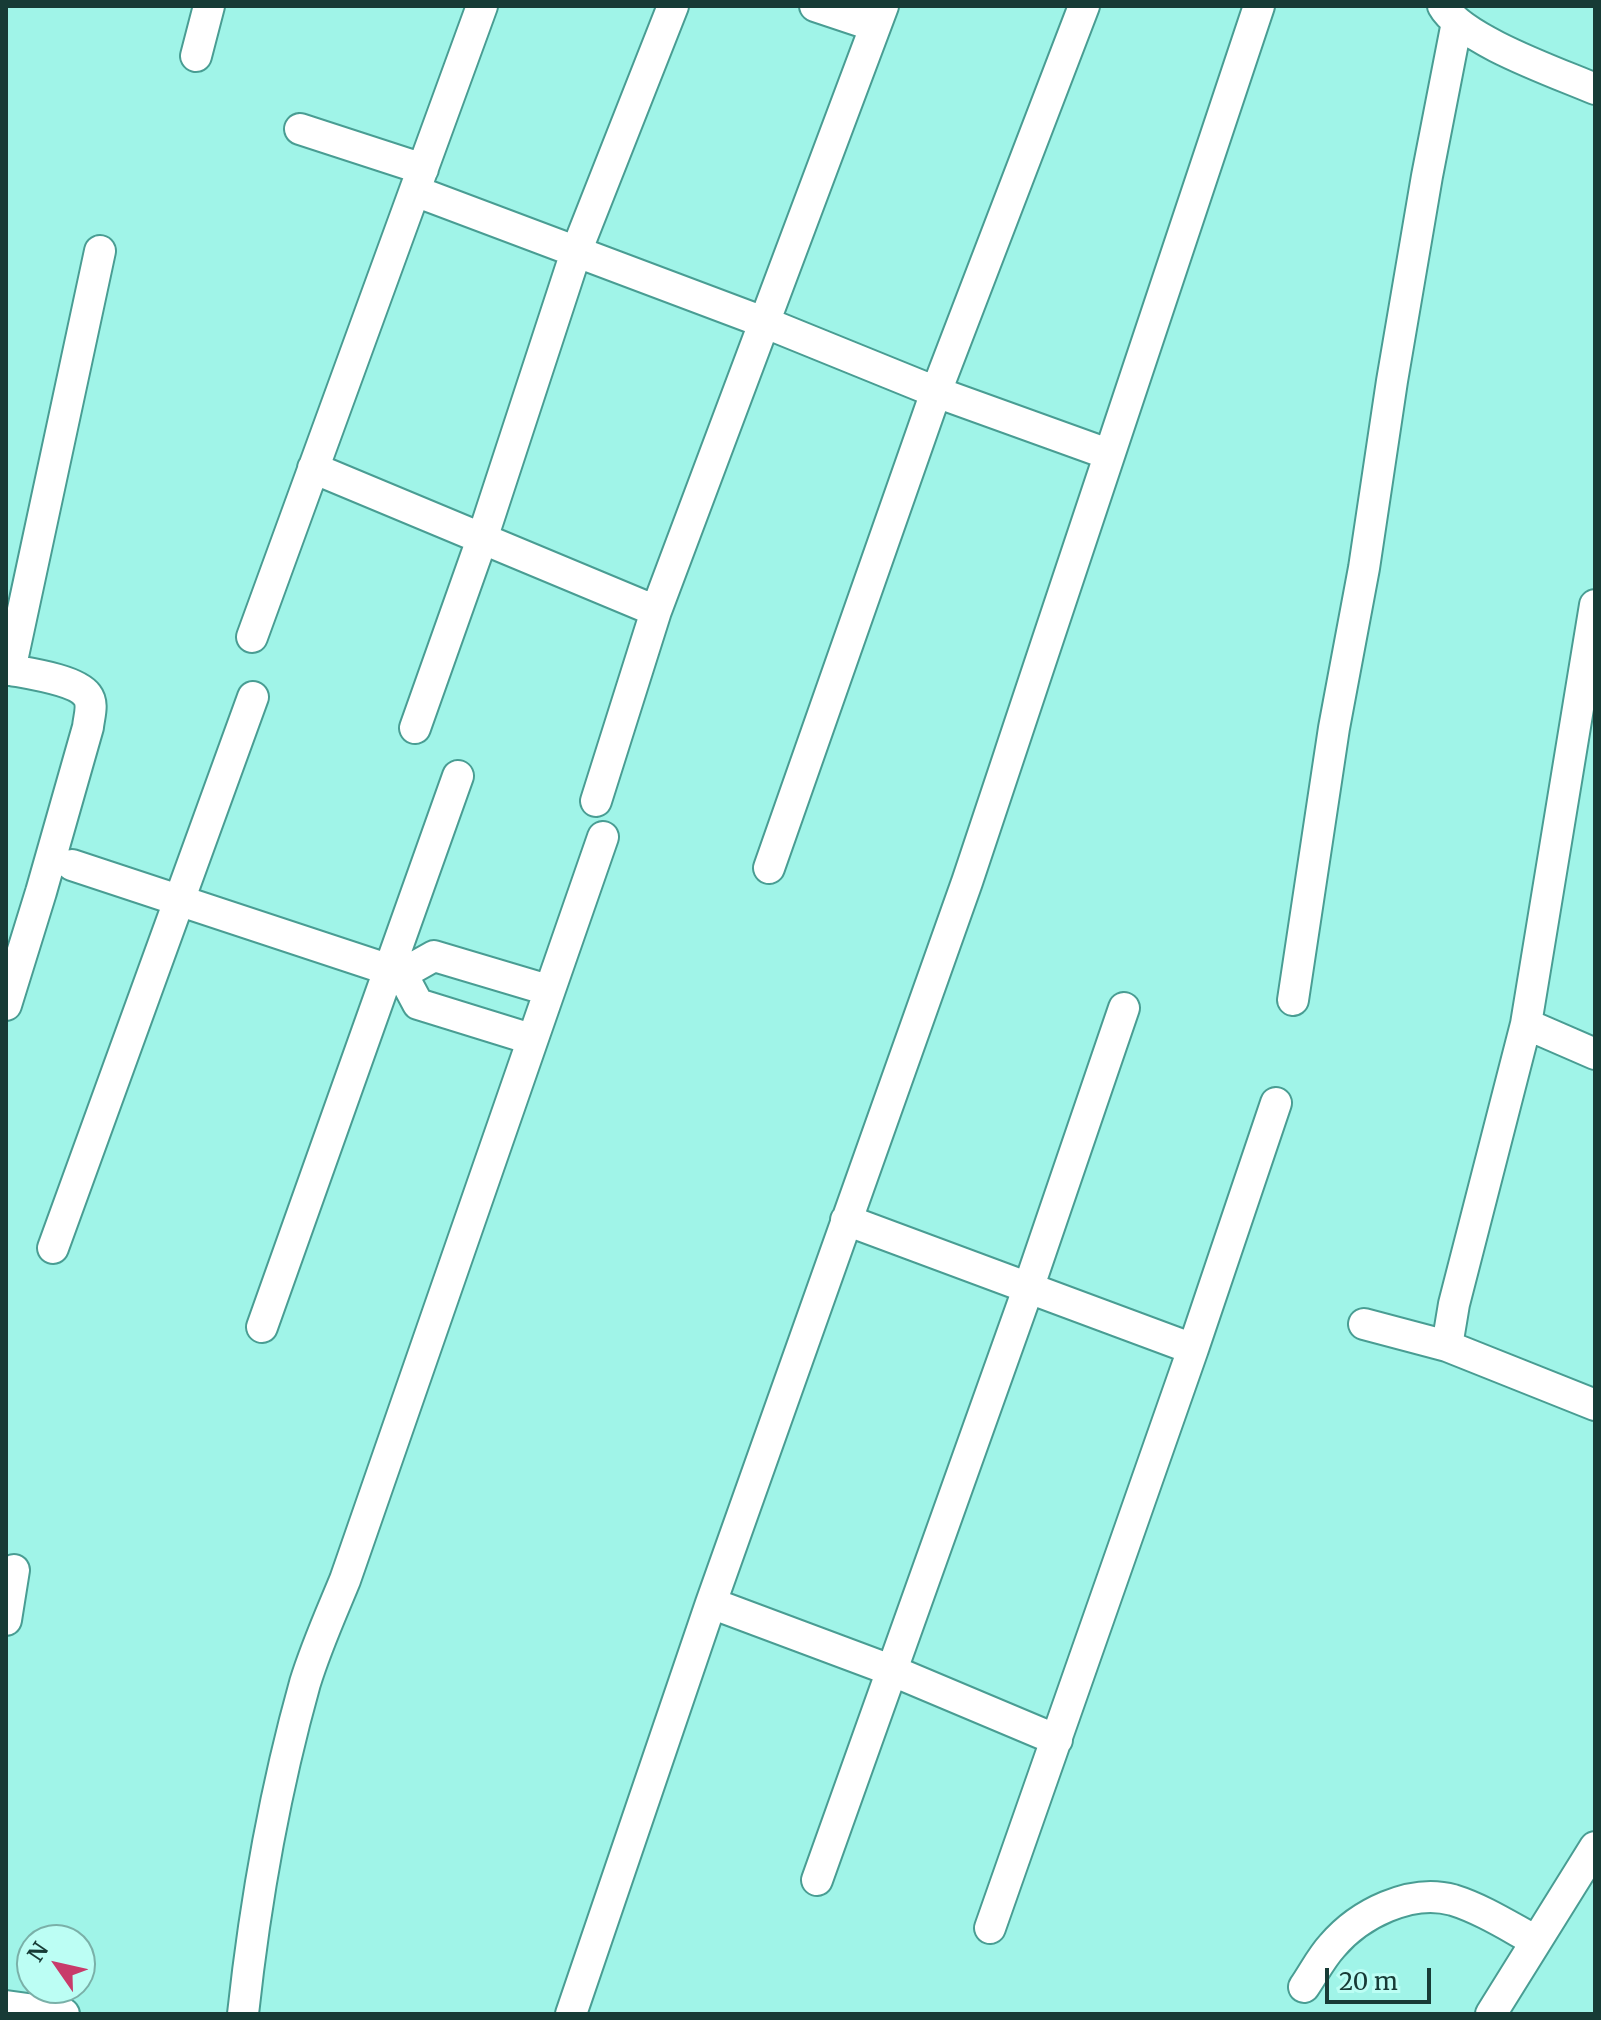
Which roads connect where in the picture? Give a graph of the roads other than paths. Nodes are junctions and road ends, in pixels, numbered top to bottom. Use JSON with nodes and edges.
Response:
{"nodes":[{"id":1,"x":209,"y":6,"type":"edge"},
{"id":2,"x":482,"y":6,"type":"edge"},
{"id":3,"x":673,"y":6,"type":"edge"},
{"id":4,"x":815,"y":6,"type":"edge"},
{"id":5,"x":1084,"y":6,"type":"edge"},
{"id":6,"x":1259,"y":6,"type":"edge"},
{"id":7,"x":1450,"y":14,"type":"edge"},
{"id":8,"x":879,"y":16,"type":"edge"},
{"id":9,"x":196,"y":56,"type":"dead end"},
{"id":10,"x":1595,"y":89,"type":"edge"},
{"id":11,"x":300,"y":129,"type":"dead end"},
{"id":12,"x":419,"y":180,"type":"junction"},
{"id":13,"x":100,"y":251,"type":"dead end"},
{"id":14,"x":576,"y":252,"type":"junction"},
{"id":15,"x":766,"y":323,"type":"junction"},
{"id":16,"x":936,"y":392,"type":"junction"},
{"id":17,"x":1108,"y":454,"type":"junction"},
{"id":18,"x":313,"y":468,"type":"junction"},
{"id":19,"x":482,"y":539,"type":"junction"},
{"id":20,"x":1595,"y":605,"type":"edge"},
{"id":21,"x":656,"y":611,"type":"junction"},
{"id":22,"x":252,"y":637,"type":"dead end"},
{"id":23,"x":8,"y":670,"type":"edge"},
{"id":24,"x":253,"y":697,"type":"dead end"},
{"id":25,"x":415,"y":728,"type":"dead end"},
{"id":26,"x":458,"y":776,"type":"dead end"},
{"id":27,"x":596,"y":801,"type":"dead end"},
{"id":28,"x":603,"y":837,"type":"dead end"},
{"id":29,"x":72,"y":865,"type":"dead end"},
{"id":30,"x":769,"y":868,"type":"dead end"},
{"id":31,"x":179,"y":900,"type":"junction"},
{"id":32,"x":396,"y":972,"type":"junction"},
{"id":33,"x":548,"y":990,"type":"junction"},
{"id":34,"x":1293,"y":1000,"type":"dead end"},
{"id":35,"x":6,"y":1005,"type":"edge"},
{"id":36,"x":1124,"y":1008,"type":"dead end"},
{"id":37,"x":1526,"y":1024,"type":"junction"},
{"id":38,"x":531,"y":1039,"type":"junction"},
{"id":39,"x":1595,"y":1054,"type":"edge"},
{"id":40,"x":1276,"y":1103,"type":"dead end"},
{"id":41,"x":846,"y":1220,"type":"junction"},
{"id":42,"x":53,"y":1248,"type":"dead end"},
{"id":43,"x":1028,"y":1289,"type":"junction"},
{"id":44,"x":1364,"y":1324,"type":"dead end"},
{"id":45,"x":262,"y":1327,"type":"dead end"},
{"id":46,"x":1447,"y":1346,"type":"junction"},
{"id":47,"x":1193,"y":1349,"type":"junction"},
{"id":48,"x":1595,"y":1405,"type":"edge"},
{"id":49,"x":14,"y":1570,"type":"dead end"},
{"id":50,"x":711,"y":1603,"type":"junction"},
{"id":51,"x":6,"y":1620,"type":"edge"},
{"id":52,"x":893,"y":1671,"type":"junction"},
{"id":53,"x":1057,"y":1740,"type":"junction"},
{"id":54,"x":1595,"y":1847,"type":"edge"},
{"id":55,"x":817,"y":1880,"type":"dead end"},
{"id":56,"x":990,"y":1928,"type":"dead end"},
{"id":57,"x":1536,"y":1941,"type":"junction"},
{"id":58,"x":1304,"y":1987,"type":"dead end"},
{"id":59,"x":6,"y":2006,"type":"edge"},
{"id":60,"x":64,"y":2014,"type":"edge"},
{"id":61,"x":243,"y":2014,"type":"edge"},
{"id":62,"x":571,"y":2014,"type":"edge"},
{"id":63,"x":1491,"y":2014,"type":"edge"}],
"edges":[{"from":1,"to":9,"type":"street"},
{"from":2,"to":12,"type":"street"},
{"from":3,"to":14,"type":"street"},
{"from":4,"to":8,"type":"street"},
{"from":5,"to":16,"type":"street"},
{"from":6,"to":17,"type":"street"},
{"from":7,"to":10,"type":"street"},
{"from":7,"to":34,"type":"street"},
{"from":8,"to":15,"type":"street"},
{"from":11,"to":12,"type":"street"},
{"from":12,"to":14,"type":"street"},
{"from":12,"to":18,"type":"street"},
{"from":13,"to":23,"type":"street"},
{"from":14,"to":15,"type":"street"},
{"from":14,"to":19,"type":"street"},
{"from":15,"to":16,"type":"street"},
{"from":15,"to":21,"type":"street"},
{"from":16,"to":17,"type":"street"},
{"from":16,"to":30,"type":"street"},
{"from":17,"to":41,"type":"street"},
{"from":18,"to":19,"type":"street"},
{"from":18,"to":22,"type":"street"},
{"from":19,"to":21,"type":"street"},
{"from":19,"to":25,"type":"street"},
{"from":20,"to":37,"type":"street"},
{"from":21,"to":27,"type":"street"},
{"from":23,"to":35,"type":"street"},
{"from":24,"to":31,"type":"street"},
{"from":26,"to":32,"type":"street"},
{"from":28,"to":33,"type":"street"},
{"from":29,"to":31,"type":"street"},
{"from":31,"to":32,"type":"street"},
{"from":31,"to":42,"type":"street"},
{"from":32,"to":33,"type":"street"},
{"from":32,"to":38,"type":"street"},
{"from":32,"to":45,"type":"street"},
{"from":33,"to":38,"type":"street"},
{"from":36,"to":43,"type":"street"},
{"from":37,"to":39,"type":"street"},
{"from":37,"to":46,"type":"street"},
{"from":38,"to":61,"type":"street"},
{"from":40,"to":47,"type":"street"},
{"from":41,"to":43,"type":"street"},
{"from":41,"to":50,"type":"street"},
{"from":43,"to":47,"type":"street"},
{"from":43,"to":52,"type":"street"},
{"from":44,"to":46,"type":"street"},
{"from":46,"to":48,"type":"street"},
{"from":47,"to":53,"type":"street"},
{"from":49,"to":51,"type":"street"},
{"from":50,"to":52,"type":"street"},
{"from":50,"to":62,"type":"street"},
{"from":52,"to":53,"type":"street"},
{"from":52,"to":55,"type":"street"},
{"from":53,"to":56,"type":"street"},
{"from":54,"to":57,"type":"street"},
{"from":57,"to":58,"type":"street"},
{"from":57,"to":63,"type":"street"},
{"from":59,"to":60,"type":"street"}]}
